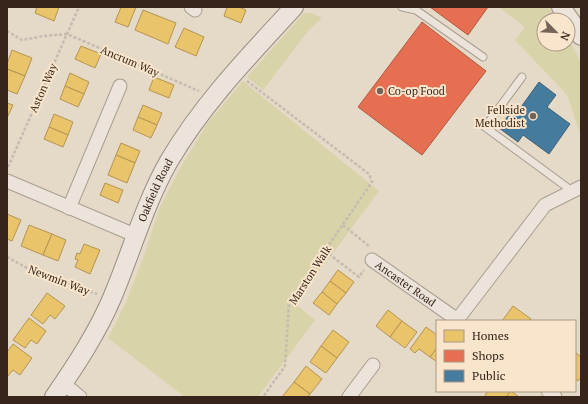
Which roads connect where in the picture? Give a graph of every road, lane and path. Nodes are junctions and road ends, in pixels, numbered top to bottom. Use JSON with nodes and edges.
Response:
{"nodes":[{"id":1,"x":79,"y":7,"type":"edge"},
{"id":2,"x":294,"y":7,"type":"edge"},
{"id":3,"x":402,"y":7,"type":"edge"},
{"id":4,"x":561,"y":7,"type":"edge"},
{"id":5,"x":7,"y":31,"type":"edge"},
{"id":6,"x":580,"y":33,"type":"edge"},
{"id":7,"x":67,"y":34,"type":"junction"},
{"id":8,"x":483,"y":57,"type":"dead end"},
{"id":9,"x":235,"y":70,"type":"junction"},
{"id":10,"x":522,"y":77,"type":"dead end"},
{"id":11,"x":120,"y":86,"type":"dead end"},
{"id":12,"x":212,"y":97,"type":"junction"},
{"id":13,"x":7,"y":169,"type":"edge"},
{"id":14,"x":7,"y":181,"type":"edge"},
{"id":15,"x":576,"y":189,"type":"edge"},
{"id":16,"x":69,"y":208,"type":"junction"},
{"id":17,"x":343,"y":225,"type":"junction"},
{"id":18,"x":137,"y":236,"type":"junction"},
{"id":19,"x":325,"y":251,"type":"junction"},
{"id":20,"x":7,"y":257,"type":"edge"},
{"id":21,"x":372,"y":260,"type":"junction"},
{"id":22,"x":111,"y":300,"type":"junction"},
{"id":23,"x":458,"y":320,"type":"edge"},
{"id":24,"x":373,"y":365,"type":"dead end"},
{"id":25,"x":59,"y":390,"type":"edge"},
{"id":26,"x":80,"y":397,"type":"edge"},
{"id":27,"x":263,"y":397,"type":"edge"},
{"id":28,"x":349,"y":397,"type":"edge"}],
"edges":[{"from":1,"to":7,"type":"path","name":"Aston Way"},
{"from":2,"to":9,"type":"street","name":"Oakfield Road"},
{"from":3,"to":8,"type":"lane"},
{"from":4,"to":6,"type":"street"},
{"from":5,"to":7,"type":"path","name":"Ancrum Way"},
{"from":7,"to":12,"type":"path","name":"Ancrum Way"},
{"from":7,"to":13,"type":"path","name":"Aston Way"},
{"from":9,"to":12,"type":"street","name":"Oakfield Road"},
{"from":9,"to":17,"type":"path","name":"Marston Walk"},
{"from":10,"to":15,"type":"lane"},
{"from":11,"to":16,"type":"street"},
{"from":12,"to":18,"type":"street","name":"Oakfield Road"},
{"from":14,"to":16,"type":"street"},
{"from":15,"to":23,"type":"street"},
{"from":16,"to":18,"type":"street"},
{"from":17,"to":19,"type":"path","name":"Marston Walk"},
{"from":17,"to":21,"type":"path"},
{"from":18,"to":22,"type":"street","name":"Oakfield Road"},
{"from":19,"to":21,"type":"path"},
{"from":19,"to":27,"type":"path","name":"Marston Walk"},
{"from":20,"to":22,"type":"path","name":"Newmin Way"},
{"from":21,"to":23,"type":"street","name":"Ancaster Road"},
{"from":22,"to":25,"type":"street","name":"Oakfield Road"},
{"from":24,"to":28,"type":"street"},
{"from":25,"to":26,"type":"street"}]}
